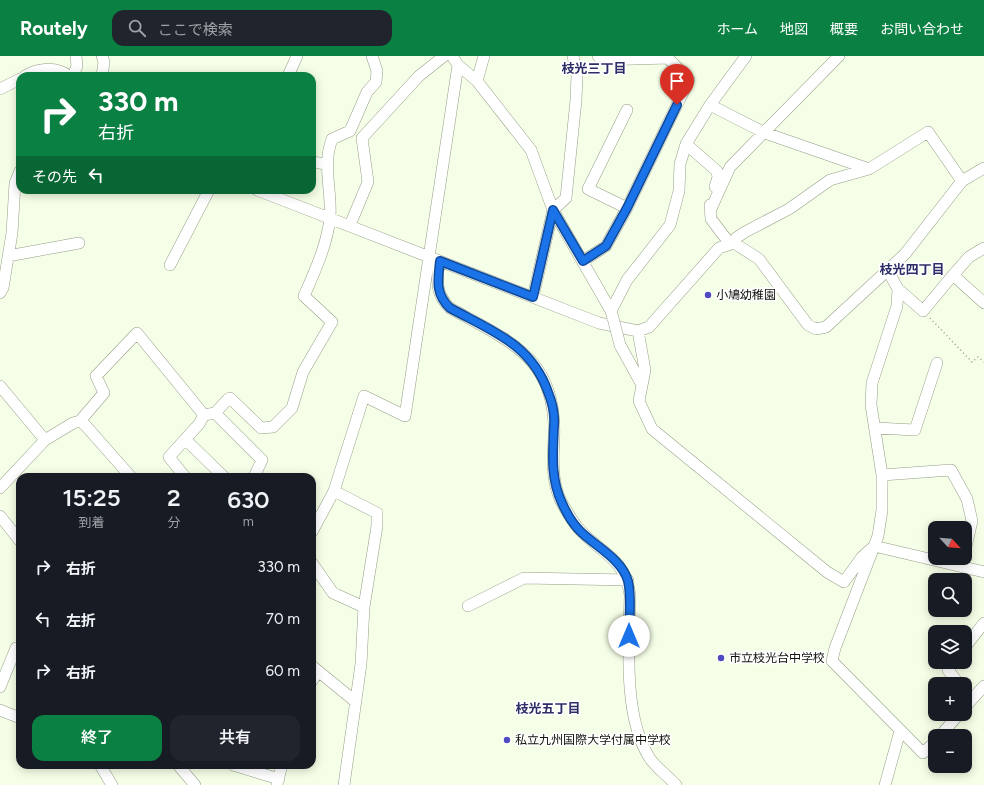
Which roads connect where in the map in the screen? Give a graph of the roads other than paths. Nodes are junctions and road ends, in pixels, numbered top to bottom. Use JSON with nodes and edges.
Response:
{"nodes":[{"id":1,"x":76,"y":56,"type":"edge"},
{"id":2,"x":102,"y":56,"type":"edge"},
{"id":3,"x":297,"y":56,"type":"edge"},
{"id":4,"x":372,"y":56,"type":"edge"},
{"id":5,"x":444,"y":56,"type":"edge"},
{"id":6,"x":484,"y":56,"type":"edge"},
{"id":7,"x":573,"y":56,"type":"edge"},
{"id":8,"x":598,"y":56,"type":"edge"},
{"id":9,"x":746,"y":56,"type":"edge"},
{"id":10,"x":839,"y":56,"type":"edge"},
{"id":11,"x":455,"y":60,"type":"edge"},
{"id":12,"x":32,"y":72,"type":"edge"},
{"id":13,"x":60,"y":72,"type":"edge"},
{"id":14,"x":75,"y":72,"type":"edge"},
{"id":15,"x":103,"y":72,"type":"edge"},
{"id":16,"x":290,"y":72,"type":"edge"},
{"id":17,"x":16,"y":81,"type":"edge"},
{"id":18,"x":477,"y":81,"type":"junction"},
{"id":19,"x":0,"y":90,"type":"edge"},
{"id":20,"x":710,"y":105,"type":"junction"},
{"id":21,"x":626,"y":110,"type":"dead end"},
{"id":22,"x":765,"y":133,"type":"junction"},
{"id":23,"x":686,"y":144,"type":"junction"},
{"id":24,"x":316,"y":163,"type":"edge"},
{"id":25,"x":326,"y":164,"type":"junction"},
{"id":26,"x":984,"y":168,"type":"edge"},
{"id":27,"x":869,"y":169,"type":"junction"},
{"id":28,"x":16,"y":181,"type":"edge"},
{"id":29,"x":962,"y":182,"type":"junction"},
{"id":30,"x":207,"y":194,"type":"edge"},
{"id":31,"x":268,"y":194,"type":"edge"},
{"id":32,"x":627,"y":208,"type":"junction"},
{"id":33,"x":553,"y":210,"type":"junction"},
{"id":34,"x":710,"y":211,"type":"junction"},
{"id":35,"x":330,"y":217,"type":"junction"},
{"id":36,"x":350,"y":225,"type":"junction"},
{"id":37,"x":79,"y":243,"type":"dead end"},
{"id":38,"x":732,"y":243,"type":"junction"},
{"id":39,"x":984,"y":248,"type":"edge"},
{"id":40,"x":8,"y":256,"type":"junction"},
{"id":41,"x":435,"y":259,"type":"junction"},
{"id":42,"x":583,"y":261,"type":"junction"},
{"id":43,"x":170,"y":265,"type":"dead end"},
{"id":44,"x":3,"y":268,"type":"edge"},
{"id":45,"x":888,"y":271,"type":"junction"},
{"id":46,"x":953,"y":275,"type":"junction"},
{"id":47,"x":898,"y":289,"type":"junction"},
{"id":48,"x":0,"y":293,"type":"edge"},
{"id":49,"x":533,"y":297,"type":"junction"},
{"id":50,"x":984,"y":303,"type":"edge"},
{"id":51,"x":612,"y":314,"type":"junction"},
{"id":52,"x":638,"y":330,"type":"junction"},
{"id":53,"x":937,"y":363,"type":"dead end"},
{"id":54,"x":642,"y":385,"type":"junction"},
{"id":55,"x":0,"y":386,"type":"edge"},
{"id":56,"x":210,"y":414,"type":"junction"},
{"id":57,"x":80,"y":421,"type":"junction"},
{"id":58,"x":876,"y":428,"type":"junction"},
{"id":59,"x":45,"y":440,"type":"junction"},
{"id":60,"x":186,"y":440,"type":"junction"},
{"id":61,"x":127,"y":473,"type":"edge"},
{"id":62,"x":182,"y":473,"type":"edge"},
{"id":63,"x":220,"y":473,"type":"edge"},
{"id":64,"x":256,"y":473,"type":"edge"},
{"id":65,"x":882,"y":475,"type":"junction"},
{"id":66,"x":0,"y":488,"type":"edge"},
{"id":67,"x":334,"y":491,"type":"junction"},
{"id":68,"x":0,"y":516,"type":"edge"},
{"id":69,"x":972,"y":521,"type":"edge"},
{"id":70,"x":316,"y":525,"type":"edge"},
{"id":71,"x":16,"y":536,"type":"edge"},
{"id":72,"x":874,"y":546,"type":"junction"},
{"id":73,"x":928,"y":556,"type":"edge"},
{"id":74,"x":969,"y":565,"type":"edge"},
{"id":75,"x":316,"y":569,"type":"edge"},
{"id":76,"x":984,"y":572,"type":"edge"},
{"id":77,"x":628,"y":580,"type":"junction"},
{"id":78,"x":468,"y":606,"type":"dead end"},
{"id":79,"x":364,"y":607,"type":"junction"},
{"id":80,"x":984,"y":622,"type":"edge"},
{"id":81,"x":972,"y":638,"type":"edge"},
{"id":82,"x":16,"y":648,"type":"edge"},
{"id":83,"x":949,"y":669,"type":"edge"},
{"id":84,"x":316,"y":674,"type":"edge"},
{"id":85,"x":954,"y":677,"type":"edge"},
{"id":86,"x":984,"y":686,"type":"edge"},
{"id":87,"x":0,"y":687,"type":"edge"},
{"id":88,"x":972,"y":699,"type":"edge"},
{"id":89,"x":356,"y":702,"type":"junction"},
{"id":90,"x":0,"y":710,"type":"edge"},
{"id":91,"x":16,"y":716,"type":"edge"},
{"id":92,"x":953,"y":721,"type":"edge"},
{"id":93,"x":946,"y":729,"type":"edge"},
{"id":94,"x":900,"y":732,"type":"junction"},
{"id":95,"x":928,"y":748,"type":"edge"},
{"id":96,"x":102,"y":769,"type":"edge"},
{"id":97,"x":181,"y":769,"type":"edge"},
{"id":98,"x":244,"y":769,"type":"edge"},
{"id":99,"x":281,"y":769,"type":"edge"},
{"id":100,"x":667,"y":780,"type":"edge"},
{"id":101,"x":278,"y":782,"type":"edge"},
{"id":102,"x":112,"y":785,"type":"edge"},
{"id":103,"x":195,"y":785,"type":"edge"},
{"id":104,"x":344,"y":785,"type":"edge"},
{"id":105,"x":676,"y":785,"type":"edge"},
{"id":106,"x":885,"y":785,"type":"edge"}],
"edges":[{"from":1,"to":14,"type":"street"},
{"from":2,"to":15,"type":"street"},
{"from":3,"to":16,"type":"street"},
{"from":4,"to":25,"type":"street"},
{"from":5,"to":36,"type":"street"},
{"from":6,"to":18,"type":"street"},
{"from":7,"to":33,"type":"street"},
{"from":8,"to":32,"type":"street"},
{"from":9,"to":20,"type":"street"},
{"from":10,"to":22,"type":"street"},
{"from":11,"to":18,"type":"street"},
{"from":11,"to":41,"type":"street"},
{"from":12,"to":13,"type":"street"},
{"from":17,"to":19,"type":"street"},
{"from":18,"to":33,"type":"street"},
{"from":20,"to":22,"type":"street"},
{"from":20,"to":23,"type":"street"},
{"from":21,"to":32,"type":"street"},
{"from":22,"to":27,"type":"street"},
{"from":22,"to":34,"type":"street"},
{"from":23,"to":34,"type":"street"},
{"from":23,"to":51,"type":"street"},
{"from":24,"to":25,"type":"street"},
{"from":25,"to":35,"type":"street"},
{"from":26,"to":29,"type":"street"},
{"from":27,"to":29,"type":"street"},
{"from":27,"to":38,"type":"street"},
{"from":28,"to":40,"type":"street"},
{"from":29,"to":45,"type":"street"},
{"from":30,"to":43,"type":"street"},
{"from":31,"to":35,"type":"street"},
{"from":32,"to":42,"type":"street"},
{"from":33,"to":42,"type":"street"},
{"from":33,"to":49,"type":"street"},
{"from":34,"to":38,"type":"street"},
{"from":35,"to":36,"type":"street"},
{"from":35,"to":56,"type":"street"},
{"from":36,"to":41,"type":"street"},
{"from":37,"to":40,"type":"street"},
{"from":38,"to":45,"type":"street"},
{"from":38,"to":52,"type":"street"},
{"from":39,"to":46,"type":"street"},
{"from":40,"to":44,"type":"street"},
{"from":41,"to":49,"type":"street"},
{"from":41,"to":67,"type":"street"},
{"from":41,"to":77,"type":"street"},
{"from":42,"to":51,"type":"street"},
{"from":44,"to":48,"type":"street"},
{"from":45,"to":47,"type":"street"},
{"from":46,"to":47,"type":"street"},
{"from":46,"to":50,"type":"street"},
{"from":47,"to":58,"type":"street"},
{"from":49,"to":52,"type":"street"},
{"from":51,"to":54,"type":"street","bridge":true},
{"from":52,"to":54,"type":"street"},
{"from":53,"to":58,"type":"street"},
{"from":54,"to":72,"type":"street"},
{"from":55,"to":59,"type":"street"},
{"from":56,"to":57,"type":"street"},
{"from":56,"to":60,"type":"street"},
{"from":56,"to":64,"type":"street"},
{"from":57,"to":59,"type":"street"},
{"from":57,"to":61,"type":"street"},
{"from":58,"to":65,"type":"street"},
{"from":59,"to":66,"type":"street"},
{"from":60,"to":62,"type":"street"},
{"from":60,"to":63,"type":"street"},
{"from":65,"to":69,"type":"street"},
{"from":65,"to":72,"type":"street"},
{"from":67,"to":70,"type":"street"},
{"from":67,"to":79,"type":"street"},
{"from":68,"to":71,"type":"street"},
{"from":72,"to":73,"type":"street"},
{"from":72,"to":94,"type":"street"},
{"from":74,"to":76,"type":"street"},
{"from":75,"to":79,"type":"street"},
{"from":77,"to":78,"type":"street"},
{"from":77,"to":100,"type":"street"},
{"from":79,"to":89,"type":"street"},
{"from":80,"to":81,"type":"street"},
{"from":82,"to":87,"type":"street"},
{"from":83,"to":85,"type":"street"},
{"from":84,"to":89,"type":"street"},
{"from":86,"to":88,"type":"street"},
{"from":89,"to":104,"type":"street"},
{"from":90,"to":91,"type":"street"},
{"from":92,"to":93,"type":"street"},
{"from":94,"to":95,"type":"street"},
{"from":94,"to":106,"type":"street"},
{"from":96,"to":102,"type":"street"},
{"from":97,"to":103,"type":"street"},
{"from":98,"to":101,"type":"street"},
{"from":99,"to":101,"type":"street"},
{"from":100,"to":105,"type":"street"}]}
